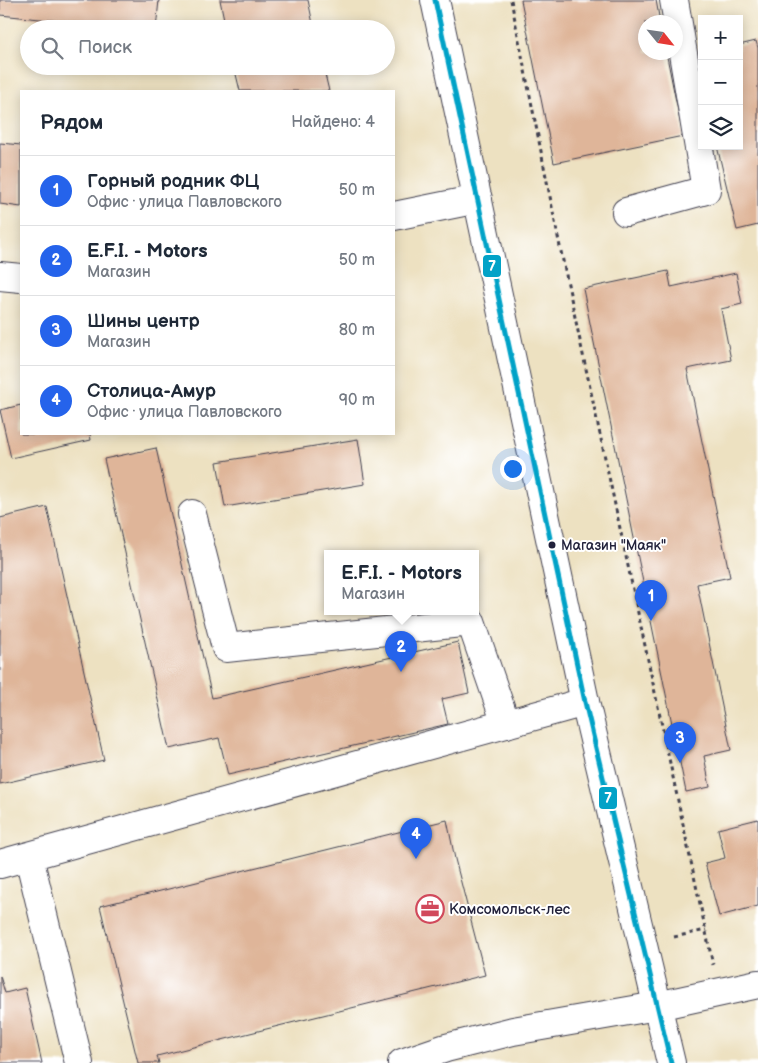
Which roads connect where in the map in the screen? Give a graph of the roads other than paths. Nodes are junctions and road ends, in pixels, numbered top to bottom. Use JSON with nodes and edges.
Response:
{"nodes":[{"id":1,"x":435,"y":0,"type":"edge"},
{"id":2,"x":674,"y":0,"type":"edge"},
{"id":3,"x":478,"y":199,"type":"junction"},
{"id":4,"x":626,"y":212,"type":"dead end"},
{"id":5,"x":395,"y":216,"type":"edge"},
{"id":6,"x":0,"y":276,"type":"edge"},
{"id":7,"x":20,"y":278,"type":"edge"},
{"id":8,"x":192,"y":514,"type":"dead end"},
{"id":9,"x":585,"y":702,"type":"junction"},
{"id":10,"x":506,"y":724,"type":"junction"},
{"id":11,"x":29,"y":857,"type":"junction"},
{"id":12,"x":0,"y":864,"type":"edge"},
{"id":13,"x":758,"y":984,"type":"edge"},
{"id":14,"x":657,"y":1006,"type":"junction"},
{"id":15,"x":79,"y":1063,"type":"edge"},
{"id":16,"x":402,"y":1063,"type":"edge"},
{"id":17,"x":671,"y":1063,"type":"edge"}],
"edges":[{"from":1,"to":3,"type":"street"},
{"from":2,"to":4,"type":"street"},
{"from":3,"to":5,"type":"street"},
{"from":3,"to":9,"type":"street"},
{"from":6,"to":7,"type":"street"},
{"from":8,"to":10,"type":"street"},
{"from":9,"to":10,"type":"street"},
{"from":9,"to":14,"type":"street"},
{"from":10,"to":11,"type":"street"},
{"from":11,"to":12,"type":"street"},
{"from":11,"to":15,"type":"street"},
{"from":13,"to":14,"type":"street"},
{"from":14,"to":16,"type":"street"},
{"from":14,"to":17,"type":"street"}]}
